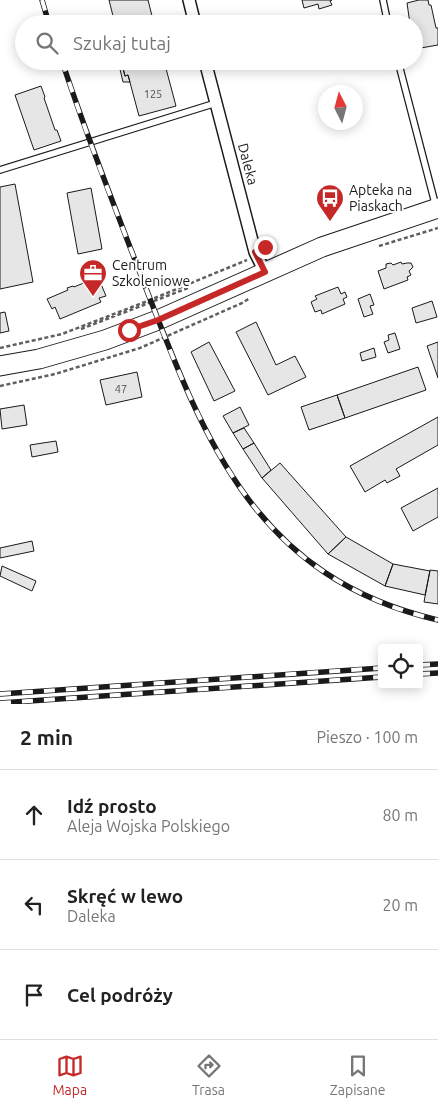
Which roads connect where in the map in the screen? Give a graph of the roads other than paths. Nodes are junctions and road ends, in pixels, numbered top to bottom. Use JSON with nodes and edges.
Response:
{"nodes":[{"id":1,"x":189,"y":0,"type":"edge"},
{"id":2,"x":382,"y":0,"type":"edge"},
{"id":3,"x":193,"y":15,"type":"edge"},
{"id":4,"x":386,"y":15,"type":"edge"},
{"id":5,"x":207,"y":70,"type":"edge"},
{"id":6,"x":400,"y":70,"type":"edge"},
{"id":7,"x":216,"y":103,"type":"junction"},
{"id":8,"x":0,"y":170,"type":"edge"},
{"id":9,"x":437,"y":208,"type":"edge"},
{"id":10,"x":265,"y":272,"type":"junction"},
{"id":11,"x":0,"y":366,"type":"edge"}],
"edges":[{"from":1,"to":3,"type":"street"},
{"from":2,"to":4,"type":"lane"},
{"from":5,"to":7,"type":"street","name":"Daleka"},
{"from":6,"to":9,"type":"lane"},
{"from":7,"to":8,"type":"lane"},
{"from":7,"to":10,"type":"street","name":"Daleka"},
{"from":9,"to":10,"type":"main road"},
{"from":10,"to":11,"type":"main road"}]}
